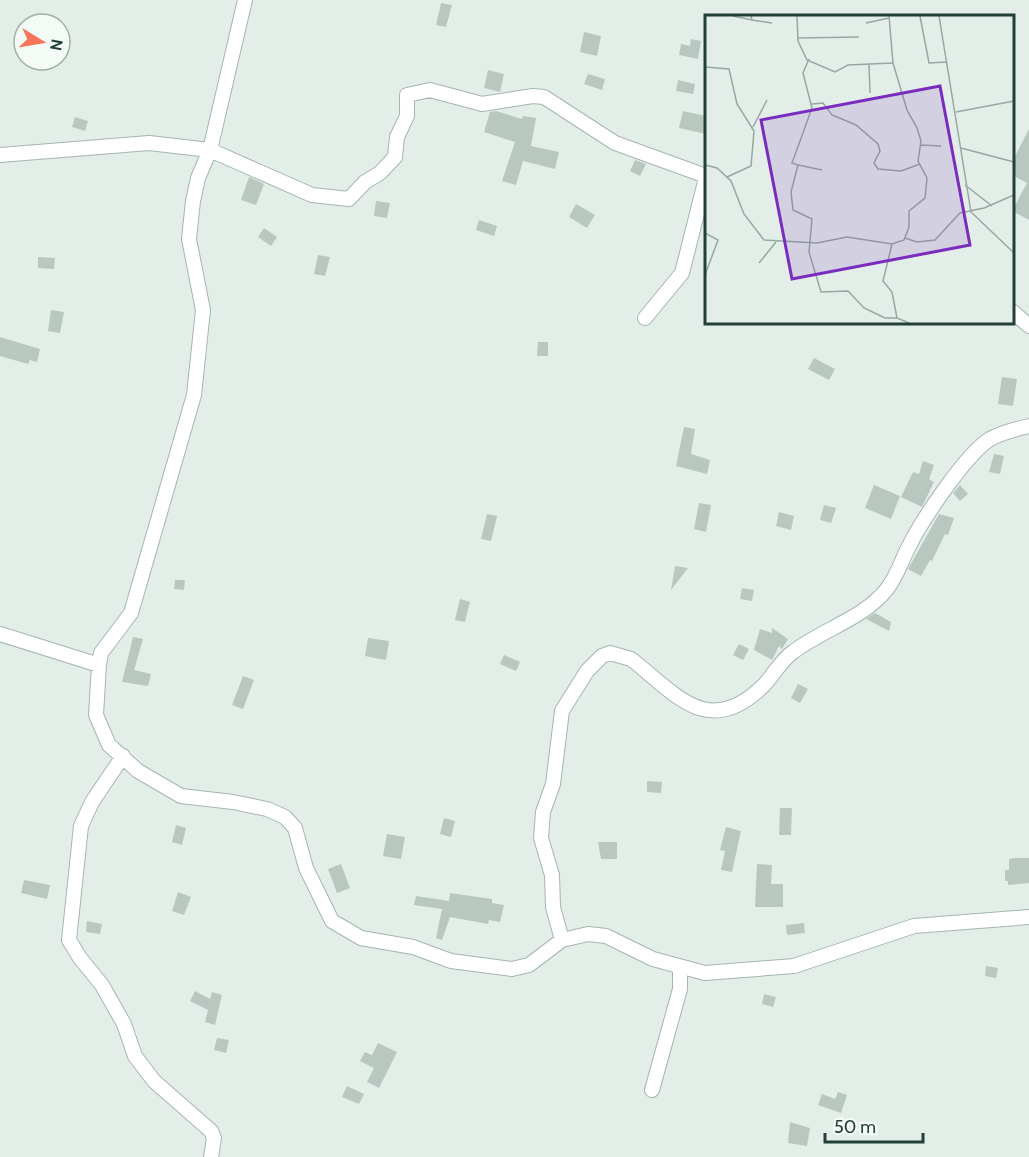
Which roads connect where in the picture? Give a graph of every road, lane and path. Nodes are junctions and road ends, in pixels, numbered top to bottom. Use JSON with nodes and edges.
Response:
{"nodes":[{"id":1,"x":245,"y":0,"type":"edge"},
{"id":2,"x":210,"y":150,"type":"junction"},
{"id":3,"x":0,"y":155,"type":"edge"},
{"id":4,"x":705,"y":177,"type":"edge"},
{"id":5,"x":705,"y":181,"type":"edge"},
{"id":6,"x":1014,"y":313,"type":"edge"},
{"id":7,"x":645,"y":318,"type":"dead end"},
{"id":8,"x":1029,"y":326,"type":"edge"},
{"id":9,"x":1029,"y":426,"type":"edge"},
{"id":10,"x":0,"y":634,"type":"edge"},
{"id":11,"x":99,"y":665,"type":"junction"},
{"id":12,"x":123,"y":756,"type":"junction"},
{"id":13,"x":1029,"y":917,"type":"edge"},
{"id":14,"x":562,"y":940,"type":"junction"},
{"id":15,"x":680,"y":968,"type":"junction"},
{"id":16,"x":652,"y":1090,"type":"dead end"},
{"id":17,"x":211,"y":1157,"type":"edge"}],
"edges":[{"from":1,"to":2,"type":"street"},
{"from":2,"to":3,"type":"street"},
{"from":2,"to":4,"type":"street"},
{"from":2,"to":11,"type":"street"},
{"from":5,"to":7,"type":"street"},
{"from":6,"to":8,"type":"street"},
{"from":9,"to":14,"type":"street"},
{"from":10,"to":11,"type":"street"},
{"from":11,"to":12,"type":"street"},
{"from":12,"to":14,"type":"street"},
{"from":12,"to":17,"type":"street"},
{"from":13,"to":15,"type":"street"},
{"from":14,"to":15,"type":"street"},
{"from":15,"to":16,"type":"street"}]}
